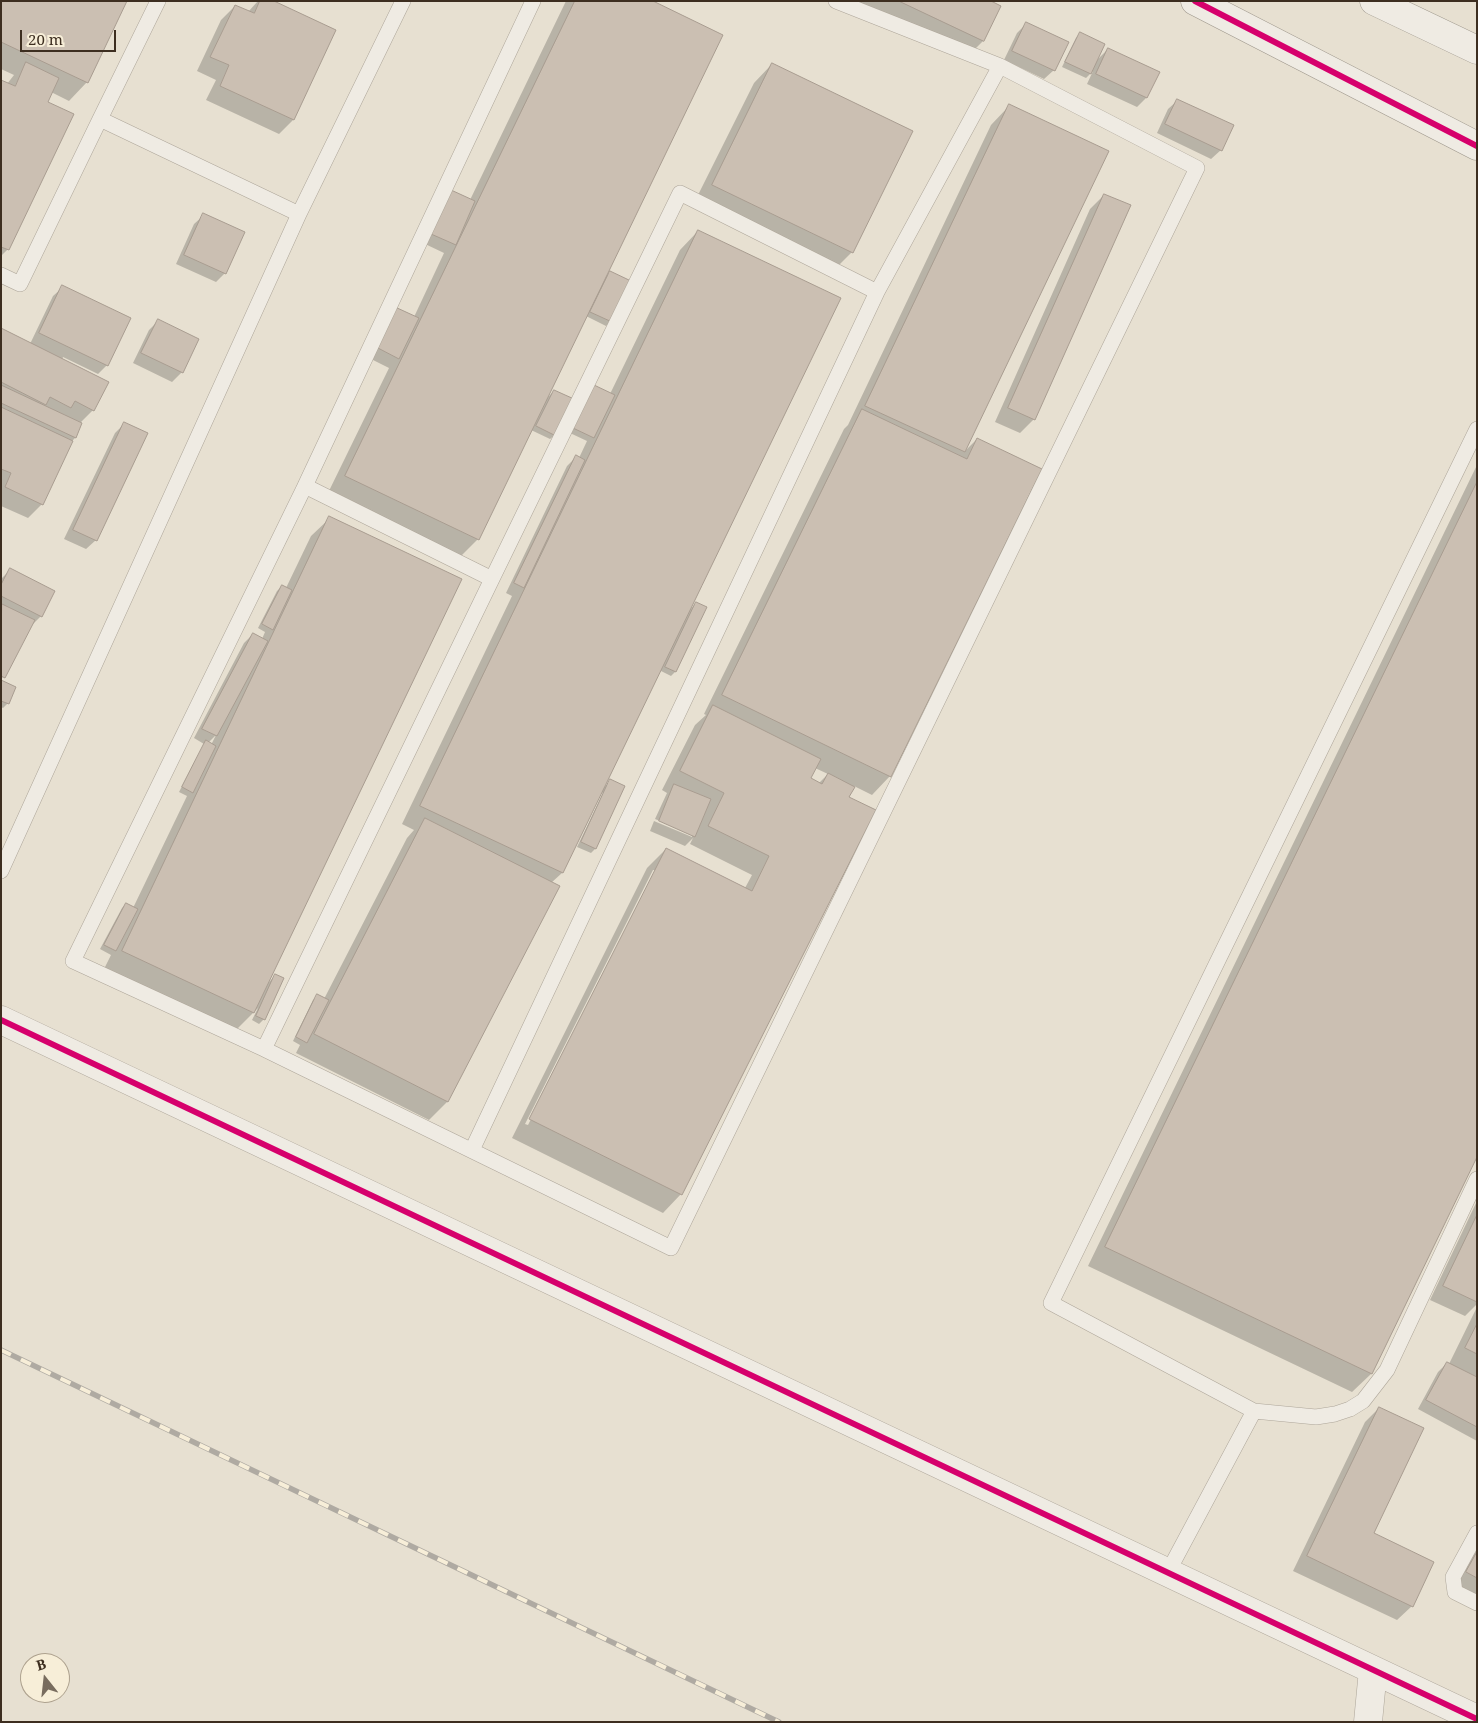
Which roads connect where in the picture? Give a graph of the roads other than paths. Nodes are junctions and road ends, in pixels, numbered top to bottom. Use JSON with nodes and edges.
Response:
{"nodes":[{"id":1,"x":158,"y":1,"type":"edge"},
{"id":2,"x":403,"y":1,"type":"edge"},
{"id":3,"x":532,"y":1,"type":"edge"},
{"id":4,"x":836,"y":1,"type":"edge"},
{"id":5,"x":1195,"y":1,"type":"edge"},
{"id":6,"x":1374,"y":1,"type":"edge"},
{"id":7,"x":1477,"y":50,"type":"edge"},
{"id":8,"x":1000,"y":66,"type":"junction"},
{"id":9,"x":100,"y":119,"type":"junction"},
{"id":10,"x":1477,"y":146,"type":"edge"},
{"id":11,"x":299,"y":214,"type":"junction"},
{"id":12,"x":1,"y":275,"type":"edge"},
{"id":13,"x":877,"y":292,"type":"junction"},
{"id":14,"x":1477,"y":429,"type":"edge"},
{"id":15,"x":305,"y":486,"type":"junction"},
{"id":16,"x":492,"y":578,"type":"junction"},
{"id":17,"x":1,"y":871,"type":"edge"},
{"id":18,"x":1,"y":1020,"type":"edge"},
{"id":19,"x":264,"y":1049,"type":"junction"},
{"id":20,"x":472,"y":1150,"type":"junction"},
{"id":21,"x":1477,"y":1179,"type":"edge"},
{"id":22,"x":1254,"y":1411,"type":"junction"},
{"id":23,"x":1477,"y":1533,"type":"edge"},
{"id":24,"x":1168,"y":1572,"type":"junction"},
{"id":25,"x":1477,"y":1603,"type":"edge"},
{"id":26,"x":1373,"y":1670,"type":"junction"},
{"id":27,"x":1477,"y":1719,"type":"edge"},
{"id":28,"x":1368,"y":1722,"type":"edge"}],
"edges":[{"from":1,"to":9,"type":"lane"},
{"from":2,"to":11,"type":"lane"},
{"from":3,"to":15,"type":"lane"},
{"from":4,"to":8,"type":"lane"},
{"from":5,"to":10,"type":"street"},
{"from":6,"to":7,"type":"street"},
{"from":8,"to":13,"type":"lane"},
{"from":8,"to":20,"type":"lane"},
{"from":9,"to":11,"type":"lane"},
{"from":9,"to":12,"type":"lane"},
{"from":11,"to":17,"type":"lane"},
{"from":13,"to":16,"type":"lane"},
{"from":13,"to":20,"type":"lane"},
{"from":14,"to":22,"type":"lane"},
{"from":15,"to":16,"type":"lane"},
{"from":15,"to":19,"type":"lane"},
{"from":16,"to":19,"type":"lane"},
{"from":18,"to":24,"type":"street"},
{"from":19,"to":20,"type":"lane"},
{"from":21,"to":22,"type":"lane"},
{"from":22,"to":24,"type":"lane"},
{"from":23,"to":25,"type":"lane"},
{"from":24,"to":26,"type":"street"},
{"from":26,"to":27,"type":"street"},
{"from":26,"to":28,"type":"street"}]}
